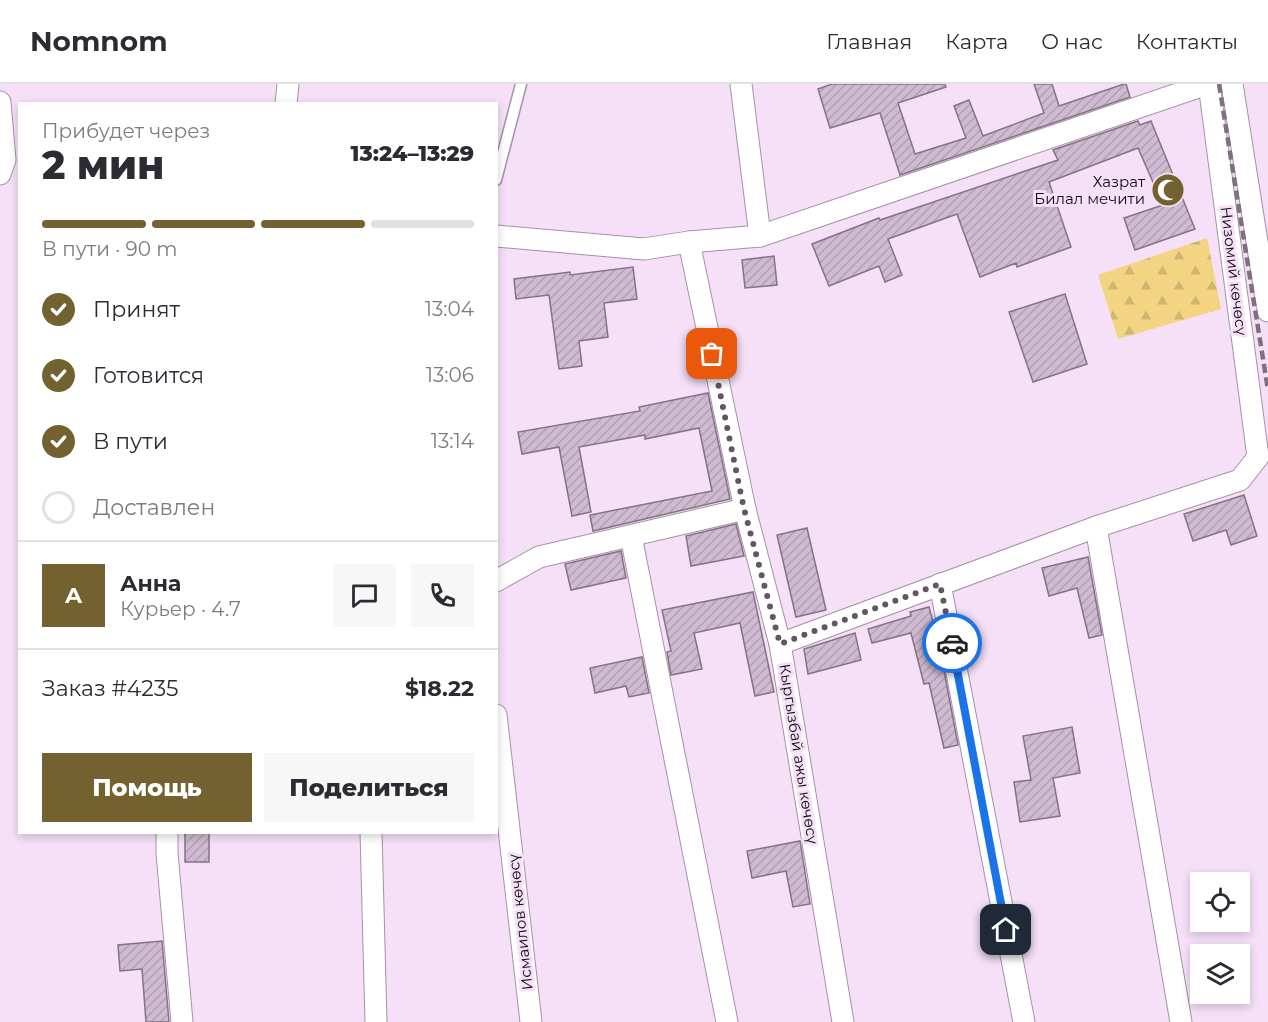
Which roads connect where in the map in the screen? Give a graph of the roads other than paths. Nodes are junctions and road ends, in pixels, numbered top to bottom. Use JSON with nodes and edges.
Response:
{"nodes":[{"id":1,"x":288,"y":84,"type":"edge"},
{"id":2,"x":521,"y":84,"type":"edge"},
{"id":3,"x":741,"y":84,"type":"edge"},
{"id":4,"x":1208,"y":84,"type":"edge"},
{"id":5,"x":1232,"y":84,"type":"edge"},
{"id":6,"x":0,"y":102,"type":"edge"},
{"id":7,"x":286,"y":102,"type":"edge"},
{"id":8,"x":8,"y":165,"type":"edge"},
{"id":9,"x":498,"y":172,"type":"edge"},
{"id":10,"x":498,"y":236,"type":"edge"},
{"id":11,"x":760,"y":236,"type":"junction"},
{"id":12,"x":689,"y":242,"type":"junction"},
{"id":13,"x":1268,"y":311,"type":"edge"},
{"id":14,"x":744,"y":509,"type":"junction"},
{"id":15,"x":1096,"y":527,"type":"junction"},
{"id":16,"x":631,"y":536,"type":"junction"},
{"id":17,"x":498,"y":580,"type":"edge"},
{"id":18,"x":940,"y":584,"type":"junction"},
{"id":19,"x":780,"y":644,"type":"junction"},
{"id":20,"x":498,"y":733,"type":"edge"},
{"id":21,"x":167,"y":834,"type":"edge"},
{"id":22,"x":372,"y":834,"type":"edge"},
{"id":23,"x":182,"y":1022,"type":"edge"},
{"id":24,"x":376,"y":1022,"type":"edge"},
{"id":25,"x":531,"y":1022,"type":"edge"},
{"id":26,"x":727,"y":1022,"type":"edge"},
{"id":27,"x":843,"y":1022,"type":"edge"},
{"id":28,"x":1024,"y":1022,"type":"edge"},
{"id":29,"x":1181,"y":1022,"type":"edge"}],
"edges":[{"from":1,"to":7,"type":"street"},
{"from":2,"to":9,"type":"lane"},
{"from":3,"to":11,"type":"street"},
{"from":4,"to":11,"type":"street"},
{"from":4,"to":15,"type":"street","name":"Низомий көчөсү"},
{"from":5,"to":13,"type":"street"},
{"from":6,"to":8,"type":"street"},
{"from":10,"to":12,"type":"street"},
{"from":11,"to":12,"type":"street"},
{"from":12,"to":14,"type":"street","name":"Кыргызбай ажы көчөсү"},
{"from":14,"to":16,"type":"street"},
{"from":14,"to":19,"type":"street","name":"Кыргызбай ажы көчөсү"},
{"from":15,"to":18,"type":"street"},
{"from":15,"to":29,"type":"street"},
{"from":16,"to":17,"type":"street"},
{"from":16,"to":26,"type":"street"},
{"from":18,"to":19,"type":"street"},
{"from":18,"to":28,"type":"street"},
{"from":19,"to":27,"type":"street","name":"Кыргызбай ажы көчөсү"},
{"from":20,"to":25,"type":"street","name":"Исмаилов көчөсү"},
{"from":21,"to":23,"type":"street"},
{"from":22,"to":24,"type":"street"}]}
